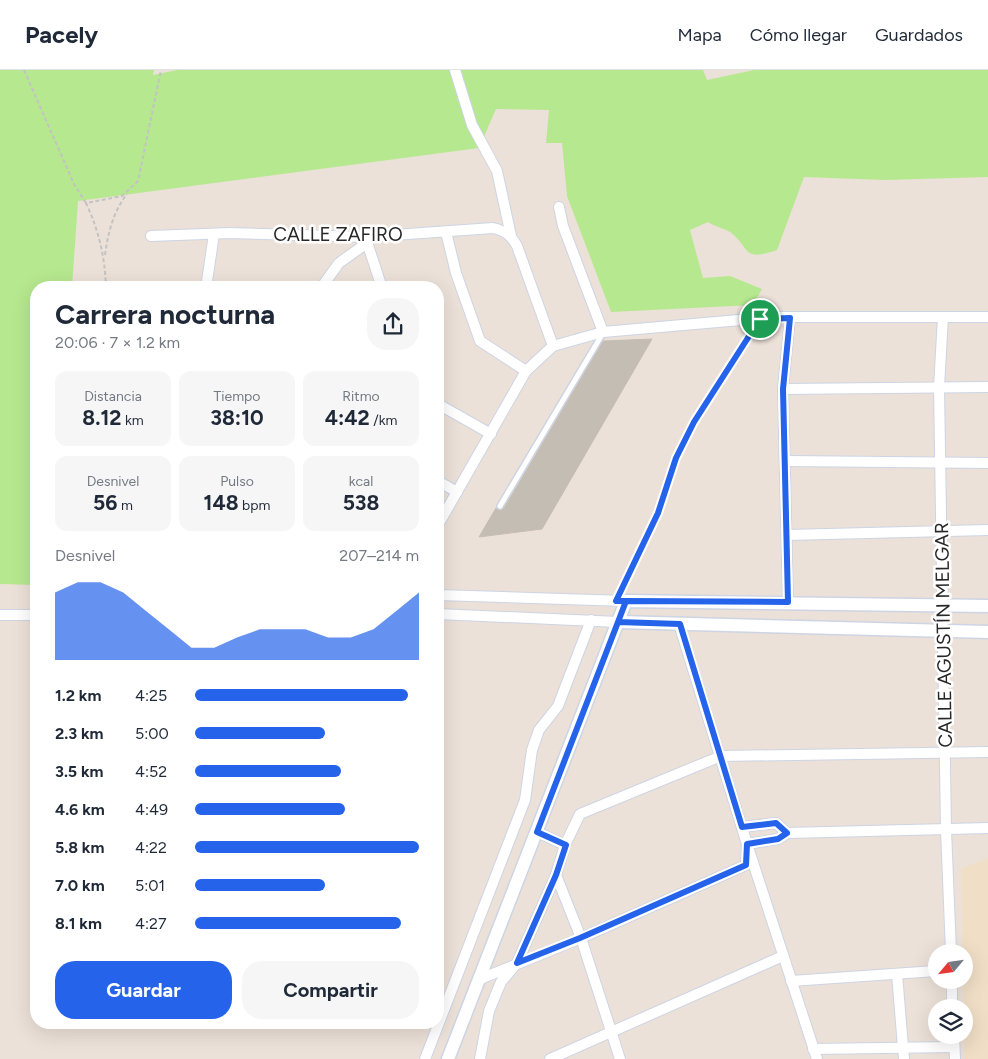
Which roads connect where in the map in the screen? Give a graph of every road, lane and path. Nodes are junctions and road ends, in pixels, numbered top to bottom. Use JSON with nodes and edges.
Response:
{"nodes":[{"id":1,"x":24,"y":70,"type":"edge"},
{"id":2,"x":161,"y":70,"type":"edge"},
{"id":3,"x":455,"y":70,"type":"edge"},
{"id":4,"x":129,"y":192,"type":"junction"},
{"id":5,"x":86,"y":203,"type":"junction"},
{"id":6,"x":559,"y":207,"type":"dead end"},
{"id":7,"x":446,"y":232,"type":"junction"},
{"id":8,"x":214,"y":234,"type":"junction"},
{"id":9,"x":151,"y":236,"type":"dead end"},
{"id":10,"x":366,"y":240,"type":"junction"},
{"id":11,"x":514,"y":241,"type":"junction"},
{"id":12,"x":105,"y":257,"type":"junction"},
{"id":13,"x":106,"y":281,"type":"edge"},
{"id":14,"x":207,"y":281,"type":"edge"},
{"id":15,"x":326,"y":281,"type":"edge"},
{"id":16,"x":380,"y":281,"type":"edge"},
{"id":17,"x":943,"y":317,"type":"junction"},
{"id":18,"x":988,"y":317,"type":"edge"},
{"id":19,"x":790,"y":318,"type":"junction"},
{"id":20,"x":760,"y":319,"type":"junction"},
{"id":21,"x":603,"y":332,"type":"junction"},
{"id":22,"x":554,"y":346,"type":"junction"},
{"id":23,"x":526,"y":371,"type":"junction"},
{"id":24,"x":939,"y":387,"type":"junction"},
{"id":25,"x":988,"y":387,"type":"edge"},
{"id":26,"x":783,"y":389,"type":"junction"},
{"id":27,"x":444,"y":407,"type":"edge"},
{"id":28,"x":491,"y":434,"type":"junction"},
{"id":29,"x":786,"y":461,"type":"junction"},
{"id":30,"x":941,"y":463,"type":"junction"},
{"id":31,"x":988,"y":463,"type":"edge"},
{"id":32,"x":444,"y":484,"type":"edge"},
{"id":33,"x":458,"y":492,"type":"junction"},
{"id":34,"x":500,"y":506,"type":"dead end"},
{"id":35,"x":444,"y":515,"type":"edge"},
{"id":36,"x":988,"y":530,"type":"edge"},
{"id":37,"x":942,"y":531,"type":"junction"},
{"id":38,"x":787,"y":535,"type":"junction"},
{"id":39,"x":444,"y":595,"type":"edge"},
{"id":40,"x":621,"y":601,"type":"junction"},
{"id":41,"x":788,"y":602,"type":"junction"},
{"id":42,"x":943,"y":606,"type":"junction"},
{"id":43,"x":988,"y":606,"type":"edge"},
{"id":44,"x":444,"y":614,"type":"edge"},
{"id":45,"x":0,"y":615,"type":"edge"},
{"id":46,"x":30,"y":615,"type":"edge"},
{"id":47,"x":591,"y":620,"type":"junction"},
{"id":48,"x":618,"y":622,"type":"junction"},
{"id":49,"x":680,"y":624,"type":"junction"},
{"id":50,"x":943,"y":631,"type":"junction"},
{"id":51,"x":988,"y":632,"type":"edge"},
{"id":52,"x":946,"y":752,"type":"junction"},
{"id":53,"x":988,"y":752,"type":"edge"},
{"id":54,"x":721,"y":756,"type":"junction"},
{"id":55,"x":742,"y":827,"type":"junction"},
{"id":56,"x":988,"y":828,"type":"edge"},
{"id":57,"x":946,"y":830,"type":"junction"},
{"id":58,"x":537,"y":832,"type":"junction"},
{"id":59,"x":787,"y":833,"type":"junction"},
{"id":60,"x":747,"y":844,"type":"junction"},
{"id":61,"x":566,"y":845,"type":"junction"},
{"id":62,"x":556,"y":875,"type":"junction"},
{"id":63,"x":580,"y":938,"type":"junction"},
{"id":64,"x":951,"y":944,"type":"edge"},
{"id":65,"x":783,"y":956,"type":"junction"},
{"id":66,"x":517,"y":963,"type":"junction"},
{"id":67,"x":928,"y":972,"type":"edge"},
{"id":68,"x":897,"y":974,"type":"junction"},
{"id":69,"x":478,"y":980,"type":"junction"},
{"id":70,"x":791,"y":980,"type":"junction"},
{"id":71,"x":444,"y":1010,"type":"edge"},
{"id":72,"x":437,"y":1029,"type":"edge"},
{"id":73,"x":611,"y":1032,"type":"junction"},
{"id":74,"x":954,"y":1047,"type":"joint"},
{"id":75,"x":904,"y":1048,"type":"junction"},
{"id":76,"x":815,"y":1054,"type":"edge"},
{"id":77,"x":425,"y":1059,"type":"edge"},
{"id":78,"x":448,"y":1059,"type":"edge"},
{"id":79,"x":480,"y":1059,"type":"edge"},
{"id":80,"x":550,"y":1059,"type":"edge"},
{"id":81,"x":620,"y":1059,"type":"edge"},
{"id":82,"x":904,"y":1059,"type":"edge"},
{"id":83,"x":954,"y":1059,"type":"edge"}],
"edges":[{"from":1,"to":5,"type":"path"},
{"from":2,"to":4,"type":"path"},
{"from":3,"to":11,"type":"street"},
{"from":4,"to":5,"type":"path"},
{"from":4,"to":12,"type":"path"},
{"from":5,"to":12,"type":"path"},
{"from":6,"to":21,"type":"street"},
{"from":7,"to":10,"type":"street","name":"CALLE ZAFIRO"},
{"from":7,"to":11,"type":"street","name":"CALLE ZAFIRO"},
{"from":7,"to":23,"type":"street"},
{"from":8,"to":9,"type":"street","name":"CALLE ZAFIRO"},
{"from":8,"to":10,"type":"street","name":"CALLE ZAFIRO"},
{"from":8,"to":14,"type":"street"},
{"from":10,"to":15,"type":"street"},
{"from":10,"to":16,"type":"street"},
{"from":11,"to":22,"type":"street"},
{"from":12,"to":13,"type":"path"},
{"from":17,"to":18,"type":"street"},
{"from":17,"to":19,"type":"street"},
{"from":17,"to":24,"type":"street","name":"CALLE AGUSTÍN MELGAR"},
{"from":19,"to":20,"type":"street"},
{"from":19,"to":26,"type":"street"},
{"from":20,"to":21,"type":"street"},
{"from":20,"to":40,"type":"path"},
{"from":21,"to":22,"type":"street"},
{"from":21,"to":34,"type":"lane"},
{"from":22,"to":23,"type":"street"},
{"from":23,"to":28,"type":"street"},
{"from":24,"to":25,"type":"street"},
{"from":24,"to":26,"type":"street"},
{"from":24,"to":30,"type":"street","name":"CALLE AGUSTÍN MELGAR"},
{"from":26,"to":29,"type":"street"},
{"from":27,"to":28,"type":"street"},
{"from":28,"to":33,"type":"street"},
{"from":29,"to":30,"type":"street"},
{"from":29,"to":38,"type":"street"},
{"from":30,"to":31,"type":"street"},
{"from":30,"to":37,"type":"street","name":"CALLE AGUSTÍN MELGAR"},
{"from":32,"to":33,"type":"street"},
{"from":33,"to":35,"type":"street"},
{"from":36,"to":37,"type":"street"},
{"from":37,"to":38,"type":"street"},
{"from":37,"to":42,"type":"street","name":"CALLE AGUSTÍN MELGAR"},
{"from":38,"to":41,"type":"street"},
{"from":39,"to":40,"type":"street"},
{"from":40,"to":41,"type":"street"},
{"from":40,"to":48,"type":"street"},
{"from":41,"to":42,"type":"street"},
{"from":42,"to":43,"type":"street"},
{"from":42,"to":50,"type":"street","name":"CALLE AGUSTÍN MELGAR"},
{"from":44,"to":47,"type":"street"},
{"from":45,"to":46,"type":"street"},
{"from":47,"to":48,"type":"street"},
{"from":47,"to":71,"type":"street"},
{"from":48,"to":49,"type":"street"},
{"from":48,"to":58,"type":"street"},
{"from":49,"to":50,"type":"street"},
{"from":49,"to":54,"type":"street"},
{"from":50,"to":51,"type":"street"},
{"from":50,"to":52,"type":"street","name":"CALLE AGUSTÍN MELGAR"},
{"from":52,"to":53,"type":"street"},
{"from":52,"to":54,"type":"street"},
{"from":52,"to":57,"type":"street","name":"CALLE AGUSTÍN MELGAR"},
{"from":54,"to":55,"type":"street"},
{"from":54,"to":61,"type":"street"},
{"from":55,"to":59,"type":"street"},
{"from":55,"to":60,"type":"street"},
{"from":56,"to":57,"type":"street"},
{"from":57,"to":59,"type":"street"},
{"from":57,"to":64,"type":"street","name":"CALLE AGUSTÍN MELGAR"},
{"from":58,"to":61,"type":"street"},
{"from":58,"to":69,"type":"street"},
{"from":59,"to":60,"type":"street"},
{"from":60,"to":63,"type":"street"},
{"from":60,"to":65,"type":"street"},
{"from":61,"to":62,"type":"street"},
{"from":62,"to":63,"type":"street"},
{"from":62,"to":66,"type":"street"},
{"from":63,"to":66,"type":"street"},
{"from":63,"to":73,"type":"street"},
{"from":65,"to":70,"type":"street"},
{"from":65,"to":73,"type":"street"},
{"from":66,"to":69,"type":"street"},
{"from":66,"to":79,"type":"street"},
{"from":67,"to":68,"type":"street"},
{"from":68,"to":70,"type":"street"},
{"from":68,"to":75,"type":"street"},
{"from":69,"to":78,"type":"street"},
{"from":70,"to":76,"type":"street"},
{"from":72,"to":77,"type":"street"},
{"from":73,"to":80,"type":"street"},
{"from":73,"to":81,"type":"street"},
{"from":74,"to":75,"type":"street"},
{"from":74,"to":83,"type":"street"},
{"from":75,"to":76,"type":"street"},
{"from":75,"to":82,"type":"street"}]}
